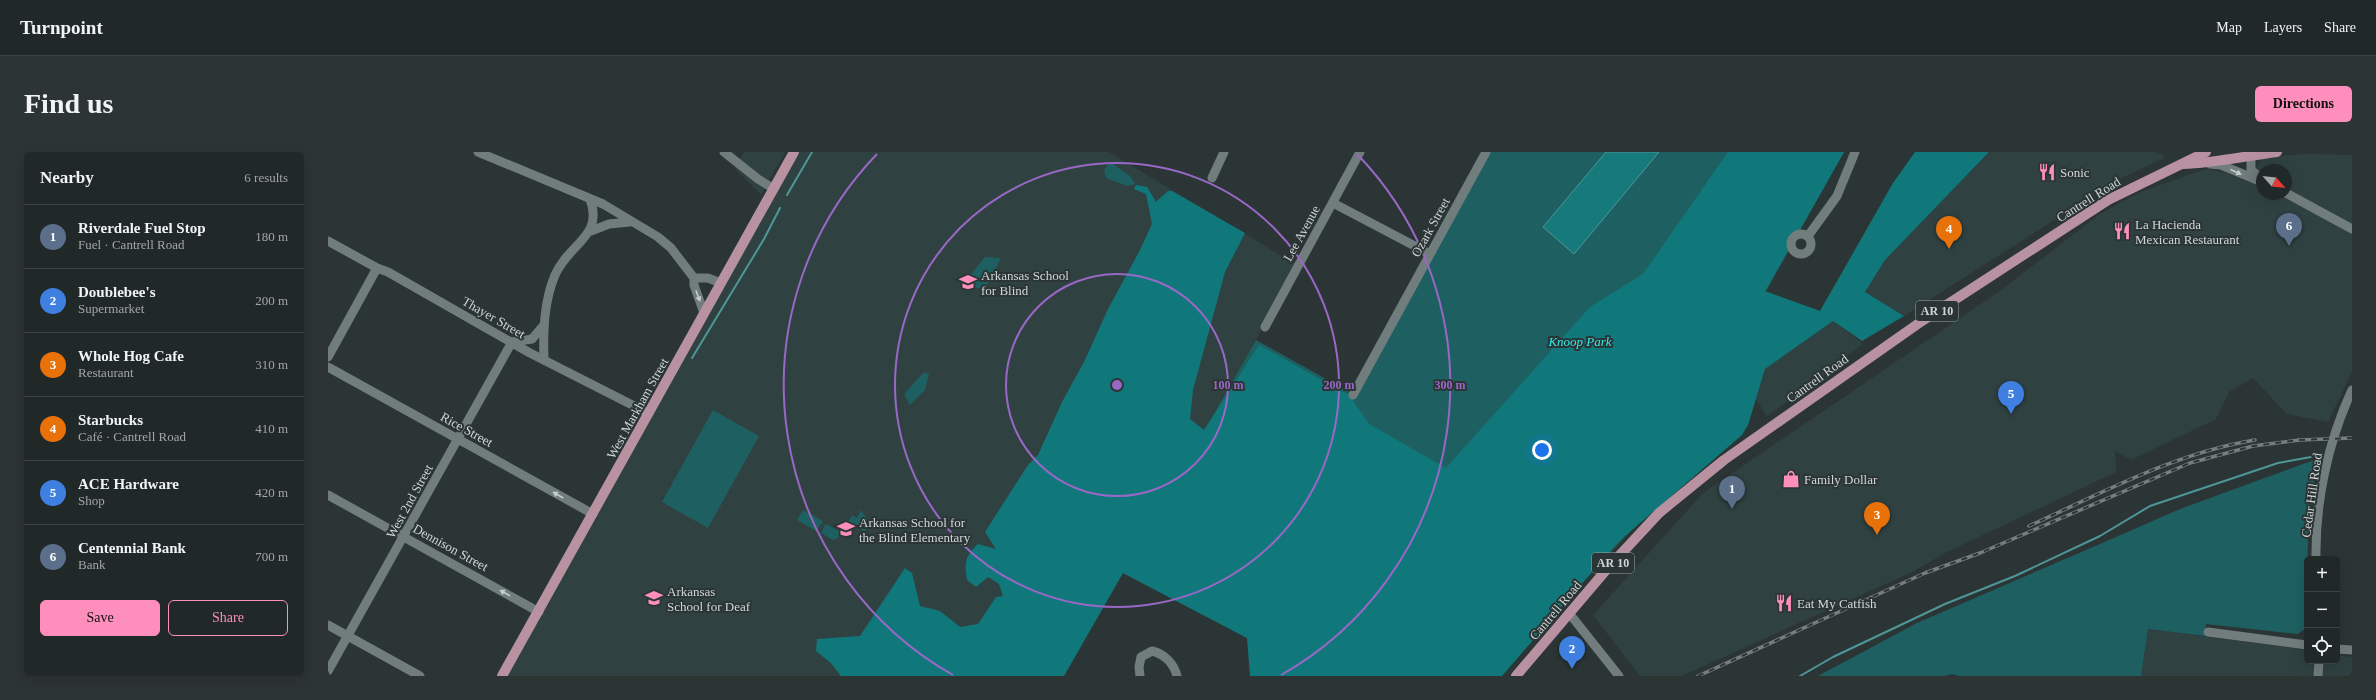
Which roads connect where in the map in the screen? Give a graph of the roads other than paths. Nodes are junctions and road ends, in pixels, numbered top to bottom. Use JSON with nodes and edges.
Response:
{"nodes":[{"id":1,"x":478,"y":152,"type":"edge"},
{"id":2,"x":724,"y":152,"type":"edge"},
{"id":3,"x":794,"y":152,"type":"edge"},
{"id":4,"x":1224,"y":152,"type":"edge"},
{"id":5,"x":1360,"y":152,"type":"edge"},
{"id":6,"x":1486,"y":152,"type":"edge"},
{"id":7,"x":1855,"y":152,"type":"edge"},
{"id":8,"x":2206,"y":152,"type":"edge"},
{"id":9,"x":2277,"y":152,"type":"edge"},
{"id":10,"x":2251,"y":155,"type":"junction"},
{"id":11,"x":2183,"y":164,"type":"junction"},
{"id":12,"x":2210,"y":164,"type":"junction"},
{"id":13,"x":2256,"y":174,"type":"edge"},
{"id":14,"x":1212,"y":178,"type":"dead end"},
{"id":15,"x":2256,"y":180,"type":"edge"},
{"id":16,"x":774,"y":189,"type":"junction"},
{"id":17,"x":2292,"y":196,"type":"edge"},
{"id":18,"x":590,"y":199,"type":"junction"},
{"id":19,"x":1333,"y":203,"type":"junction"},
{"id":20,"x":630,"y":222,"type":"junction"},
{"id":21,"x":2352,"y":229,"type":"edge"},
{"id":22,"x":591,"y":231,"type":"junction"},
{"id":23,"x":1808,"y":236,"type":"dead end"},
{"id":24,"x":328,"y":241,"type":"edge"},
{"id":25,"x":1430,"y":254,"type":"junction"},
{"id":26,"x":377,"y":268,"type":"junction"},
{"id":27,"x":694,"y":278,"type":"junction"},
{"id":28,"x":721,"y":283,"type":"junction"},
{"id":29,"x":704,"y":313,"type":"junction"},
{"id":30,"x":544,"y":325,"type":"junction"},
{"id":31,"x":1265,"y":327,"type":"dead end"},
{"id":32,"x":512,"y":342,"type":"junction"},
{"id":33,"x":328,"y":356,"type":"edge"},
{"id":34,"x":544,"y":360,"type":"junction"},
{"id":35,"x":328,"y":367,"type":"edge"},
{"id":36,"x":2352,"y":390,"type":"edge"},
{"id":37,"x":1353,"y":395,"type":"dead end"},
{"id":38,"x":648,"y":413,"type":"junction"},
{"id":39,"x":458,"y":439,"type":"junction"},
{"id":40,"x":328,"y":495,"type":"edge"},
{"id":41,"x":593,"y":514,"type":"junction"},
{"id":42,"x":404,"y":536,"type":"junction"},
{"id":43,"x":2316,"y":556,"type":"edge"},
{"id":44,"x":539,"y":612,"type":"junction"},
{"id":45,"x":1569,"y":613,"type":"junction"},
{"id":46,"x":328,"y":625,"type":"edge"},
{"id":47,"x":2208,"y":632,"type":"dead end"},
{"id":48,"x":348,"y":636,"type":"junction"},
{"id":49,"x":2304,"y":645,"type":"edge"},
{"id":50,"x":2340,"y":649,"type":"edge"},
{"id":51,"x":2352,"y":650,"type":"edge"},
{"id":52,"x":2319,"y":664,"type":"edge"},
{"id":53,"x":328,"y":672,"type":"edge"},
{"id":54,"x":420,"y":676,"type":"edge"},
{"id":55,"x":502,"y":676,"type":"edge"},
{"id":56,"x":1140,"y":676,"type":"edge"},
{"id":57,"x":1177,"y":676,"type":"edge"},
{"id":58,"x":1516,"y":676,"type":"edge"},
{"id":59,"x":1619,"y":676,"type":"edge"},
{"id":60,"x":2318,"y":676,"type":"edge"}],
"edges":[{"from":1,"to":18,"type":"street"},
{"from":2,"to":16,"type":"street"},
{"from":3,"to":16,"type":"main road","name":"West Markham Street"},
{"from":4,"to":14,"type":"street"},
{"from":5,"to":19,"type":"street","name":"Lee Avenue"},
{"from":6,"to":25,"type":"street","name":"Ozark Street"},
{"from":7,"to":23,"type":"street"},
{"from":8,"to":11,"type":"main road","name":"Cantrell Road","number":"AR 10"},
{"from":9,"to":10,"type":"main road","name":"Cantrell Road","number":"AR 10"},
{"from":10,"to":12,"type":"main road","name":"Cantrell Road","number":"AR 10"},
{"from":10,"to":13,"type":"street"},
{"from":11,"to":12,"type":"main road","name":"Cantrell Road","number":"AR 10"},
{"from":11,"to":45,"type":"main road","name":"Cantrell Road","number":"AR 10"},
{"from":12,"to":15,"type":"street","one_way":true},
{"from":16,"to":28,"type":"main road","name":"West Markham Street"},
{"from":17,"to":21,"type":"street"},
{"from":18,"to":20,"type":"street"},
{"from":18,"to":22,"type":"street"},
{"from":19,"to":25,"type":"street"},
{"from":19,"to":31,"type":"street","name":"Lee Avenue"},
{"from":20,"to":22,"type":"street"},
{"from":20,"to":27,"type":"street"},
{"from":22,"to":30,"type":"street"},
{"from":24,"to":26,"type":"street","name":"Thayer Street"},
{"from":25,"to":37,"type":"street","name":"Ozark Street"},
{"from":26,"to":32,"type":"street","name":"Thayer Street"},
{"from":26,"to":33,"type":"street"},
{"from":27,"to":28,"type":"street"},
{"from":27,"to":29,"type":"street","one_way":true},
{"from":28,"to":29,"type":"main road","name":"West Markham Street"},
{"from":29,"to":38,"type":"main road","name":"West Markham Street"},
{"from":30,"to":32,"type":"street"},
{"from":30,"to":34,"type":"street"},
{"from":32,"to":34,"type":"street","name":"Thayer Street"},
{"from":32,"to":39,"type":"street","name":"West 2nd Street"},
{"from":34,"to":38,"type":"street","name":"Thayer Street"},
{"from":35,"to":39,"type":"street","name":"Rice Street"},
{"from":36,"to":43,"type":"street","name":"Cedar Hill Road"},
{"from":38,"to":41,"type":"main road","name":"West Markham Street"},
{"from":41,"to":39,"type":"street","name":"Rice Street","one_way":true},
{"from":39,"to":42,"type":"street","name":"West 2nd Street"},
{"from":40,"to":42,"type":"street","name":"Dennison Street"},
{"from":41,"to":44,"type":"main road","name":"West Markham Street"},
{"from":44,"to":42,"type":"street","name":"Dennison Street","one_way":true},
{"from":42,"to":48,"type":"street","name":"West 2nd Street"},
{"from":44,"to":55,"type":"main road","name":"West Markham Street"},
{"from":45,"to":58,"type":"main road","name":"Cantrell Road","number":"AR 10"},
{"from":45,"to":59,"type":"street"},
{"from":46,"to":48,"type":"street"},
{"from":47,"to":49,"type":"street"},
{"from":48,"to":53,"type":"street","name":"West 2nd Street"},
{"from":48,"to":54,"type":"street"},
{"from":50,"to":51,"type":"street"},
{"from":52,"to":60,"type":"street"},
{"from":56,"to":57,"type":"street"}]}
